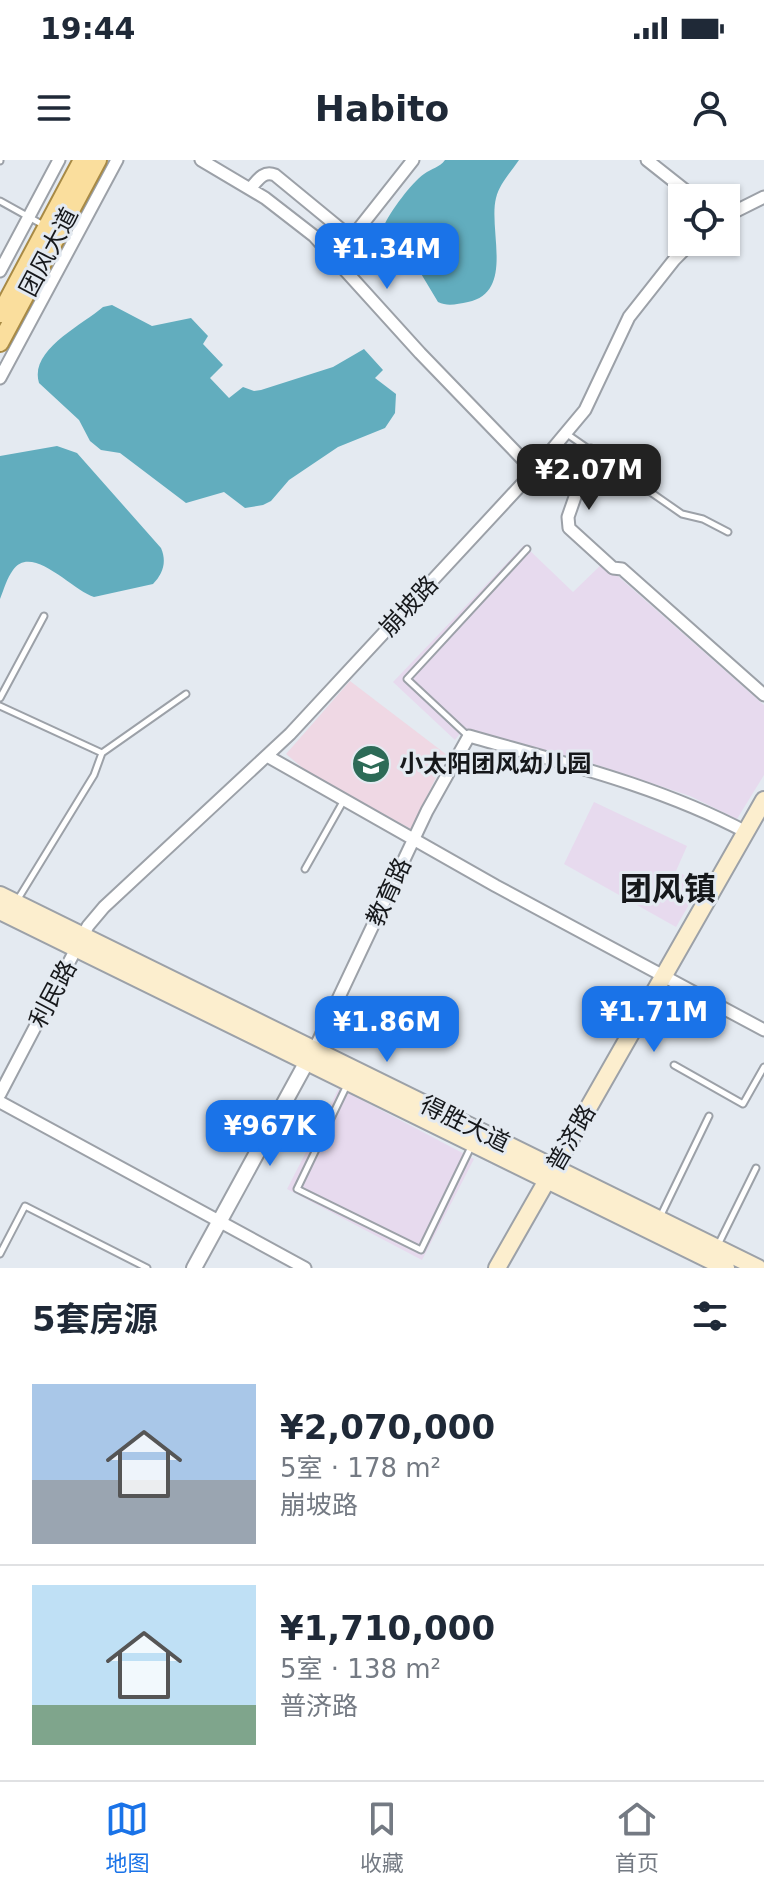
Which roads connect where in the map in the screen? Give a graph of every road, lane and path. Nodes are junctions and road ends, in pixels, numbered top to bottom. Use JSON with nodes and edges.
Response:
{"nodes":[{"id":1,"x":59,"y":160,"type":"edge"},
{"id":2,"x":82,"y":160,"type":"edge"},
{"id":3,"x":98,"y":160,"type":"edge"},
{"id":4,"x":117,"y":160,"type":"edge"},
{"id":5,"x":201,"y":160,"type":"edge"},
{"id":6,"x":413,"y":160,"type":"edge"},
{"id":7,"x":647,"y":160,"type":"edge"},
{"id":8,"x":677,"y":184,"type":"edge"},
{"id":9,"x":250,"y":189,"type":"junction"},
{"id":10,"x":764,"y":197,"type":"edge"},
{"id":11,"x":0,"y":201,"type":"edge"},
{"id":12,"x":740,"y":209,"type":"edge"},
{"id":13,"x":29,"y":217,"type":"junction"},
{"id":14,"x":47,"y":227,"type":"junction"},
{"id":15,"x":678,"y":256,"type":"edge"},
{"id":16,"x":0,"y":271,"type":"edge"},
{"id":17,"x":0,"y":314,"type":"edge"},
{"id":18,"x":0,"y":343,"type":"edge"},
{"id":19,"x":0,"y":378,"type":"edge"},
{"id":20,"x":566,"y":434,"type":"junction"},
{"id":21,"x":591,"y":451,"type":"junction"},
{"id":22,"x":534,"y":471,"type":"junction"},
{"id":23,"x":728,"y":532,"type":"dead end"},
{"id":24,"x":527,"y":549,"type":"dead end"},
{"id":25,"x":44,"y":616,"type":"dead end"},
{"id":26,"x":186,"y":694,"type":"dead end"},
{"id":27,"x":764,"y":695,"type":"edge"},
{"id":28,"x":0,"y":698,"type":"edge"},
{"id":29,"x":0,"y":706,"type":"edge"},
{"id":30,"x":469,"y":736,"type":"junction"},
{"id":31,"x":102,"y":753,"type":"junction"},
{"id":32,"x":267,"y":756,"type":"junction"},
{"id":33,"x":344,"y":800,"type":"junction"},
{"id":34,"x":764,"y":800,"type":"edge"},
{"id":35,"x":764,"y":821,"type":"edge"},
{"id":36,"x":746,"y":832,"type":"junction"},
{"id":37,"x":414,"y":839,"type":"junction"},
{"id":38,"x":305,"y":869,"type":"dead end"},
{"id":39,"x":5,"y":903,"type":"edge"},
{"id":40,"x":80,"y":942,"type":"junction"},
{"id":41,"x":668,"y":979,"type":"junction"},
{"id":42,"x":764,"y":1030,"type":"edge"},
{"id":43,"x":310,"y":1056,"type":"junction"},
{"id":44,"x":674,"y":1065,"type":"dead end"},
{"id":45,"x":764,"y":1067,"type":"edge"},
{"id":46,"x":348,"y":1082,"type":"junction"},
{"id":47,"x":0,"y":1094,"type":"edge"},
{"id":48,"x":0,"y":1102,"type":"edge"},
{"id":49,"x":709,"y":1116,"type":"dead end"},
{"id":50,"x":473,"y":1144,"type":"junction"},
{"id":51,"x":756,"y":1168,"type":"dead end"},
{"id":52,"x":555,"y":1176,"type":"junction"},
{"id":53,"x":659,"y":1220,"type":"junction"},
{"id":54,"x":219,"y":1221,"type":"junction"},
{"id":55,"x":717,"y":1248,"type":"junction"},
{"id":56,"x":0,"y":1254,"type":"edge"},
{"id":57,"x":147,"y":1268,"type":"edge"},
{"id":58,"x":194,"y":1268,"type":"edge"},
{"id":59,"x":305,"y":1268,"type":"edge"},
{"id":60,"x":497,"y":1268,"type":"edge"},
{"id":61,"x":508,"y":1268,"type":"edge"},
{"id":62,"x":724,"y":1268,"type":"edge"},
{"id":63,"x":758,"y":1268,"type":"edge"}],
"edges":[{"from":1,"to":13,"type":"street"},
{"from":2,"to":14,"type":"main road","name":"团风大道"},
{"from":3,"to":18,"type":"main road","name":"团风大道"},
{"from":4,"to":19,"type":"street"},
{"from":5,"to":9,"type":"street"},
{"from":6,"to":9,"type":"street"},
{"from":7,"to":8,"type":"street"},
{"from":9,"to":22,"type":"street"},
{"from":10,"to":12,"type":"street"},
{"from":11,"to":13,"type":"lane"},
{"from":13,"to":14,"type":"lane"},
{"from":13,"to":16,"type":"street"},
{"from":14,"to":17,"type":"main road","name":"团风大道"},
{"from":15,"to":20,"type":"street","name":"崩坡路"},
{"from":20,"to":21,"type":"lane"},
{"from":20,"to":22,"type":"street","name":"崩坡路"},
{"from":21,"to":23,"type":"lane"},
{"from":21,"to":27,"type":"street"},
{"from":22,"to":32,"type":"street","name":"崩坡路"},
{"from":24,"to":30,"type":"lane"},
{"from":25,"to":28,"type":"lane"},
{"from":26,"to":31,"type":"lane"},
{"from":29,"to":31,"type":"lane"},
{"from":30,"to":36,"type":"street"},
{"from":30,"to":37,"type":"street","name":"教育路"},
{"from":31,"to":39,"type":"lane"},
{"from":32,"to":33,"type":"street"},
{"from":32,"to":40,"type":"street","name":"崩坡路"},
{"from":33,"to":37,"type":"street"},
{"from":33,"to":38,"type":"lane"},
{"from":34,"to":36,"type":"main road","name":"普济路"},
{"from":35,"to":41,"type":"main road","name":"普济路"},
{"from":36,"to":41,"type":"main road","name":"普济路"},
{"from":37,"to":41,"type":"street"},
{"from":37,"to":43,"type":"street","name":"教育路"},
{"from":39,"to":40,"type":"main road","name":"得胜大道"},
{"from":40,"to":43,"type":"main road","name":"得胜大道"},
{"from":40,"to":47,"type":"street","name":"利民路"},
{"from":41,"to":42,"type":"street"},
{"from":41,"to":52,"type":"main road","name":"普济路"},
{"from":43,"to":46,"type":"main road","name":"得胜大道"},
{"from":43,"to":52,"type":"main road","name":"得胜大道"},
{"from":43,"to":54,"type":"street"},
{"from":44,"to":45,"type":"lane"},
{"from":46,"to":50,"type":"main road","name":"得胜大道"},
{"from":46,"to":50,"type":"lane"},
{"from":48,"to":54,"type":"street"},
{"from":49,"to":53,"type":"lane"},
{"from":50,"to":52,"type":"main road","name":"得胜大道"},
{"from":51,"to":55,"type":"lane"},
{"from":52,"to":53,"type":"main road","name":"得胜大道"},
{"from":52,"to":60,"type":"main road","name":"普济路"},
{"from":52,"to":61,"type":"main road","name":"普济路"},
{"from":52,"to":62,"type":"main road","name":"得胜大道"},
{"from":53,"to":55,"type":"main road","name":"得胜大道"},
{"from":54,"to":58,"type":"street"},
{"from":54,"to":59,"type":"street"},
{"from":55,"to":63,"type":"main road","name":"得胜大道"},
{"from":56,"to":57,"type":"lane"}]}
